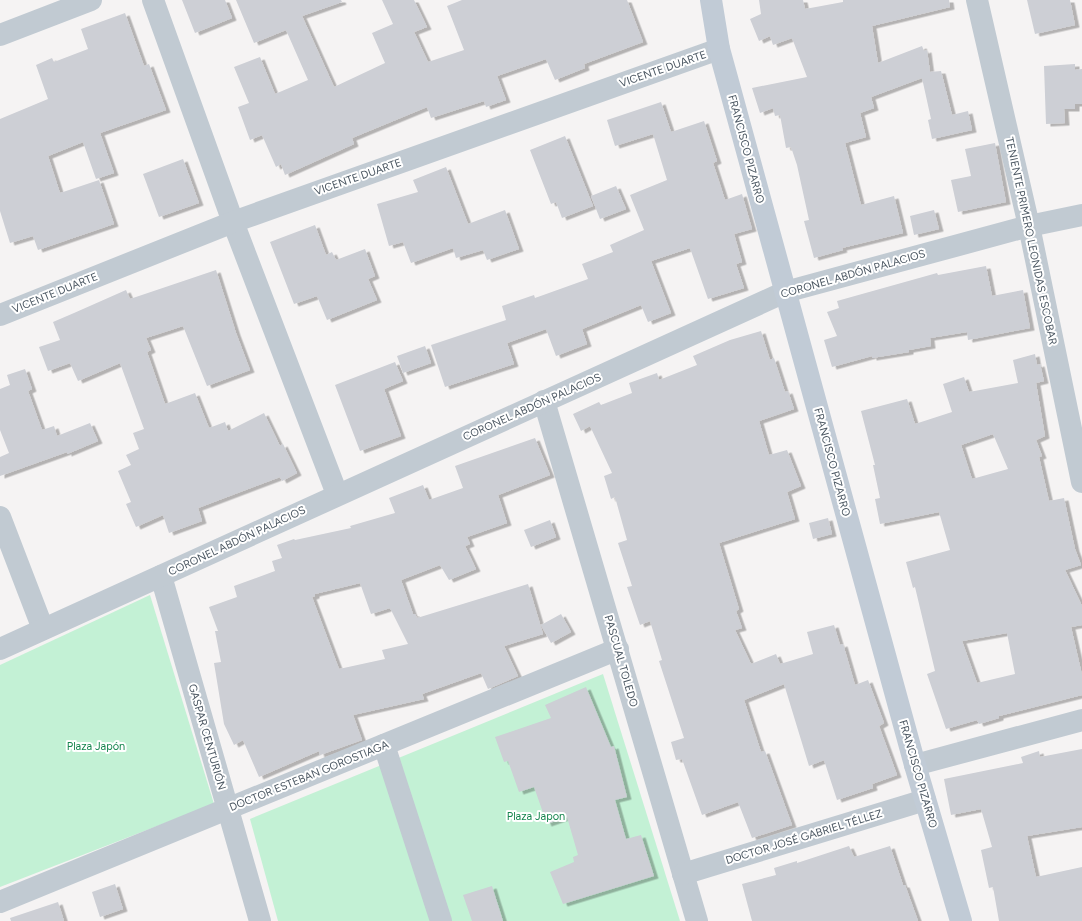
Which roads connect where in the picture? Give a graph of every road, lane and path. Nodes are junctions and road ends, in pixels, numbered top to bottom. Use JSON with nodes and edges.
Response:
{"nodes":[{"id":1,"x":91,"y":0,"type":"edge"},
{"id":2,"x":153,"y":0,"type":"edge"},
{"id":3,"x":711,"y":0,"type":"edge"},
{"id":4,"x":977,"y":0,"type":"edge"},
{"id":5,"x":0,"y":35,"type":"edge"},
{"id":6,"x":719,"y":49,"type":"junction"},
{"id":7,"x":1082,"y":215,"type":"edge"},
{"id":8,"x":233,"y":222,"type":"junction"},
{"id":9,"x":1029,"y":226,"type":"junction"},
{"id":10,"x":785,"y":292,"type":"junction"},
{"id":11,"x":0,"y":314,"type":"edge"},
{"id":12,"x":544,"y":401,"type":"junction"},
{"id":13,"x":1082,"y":482,"type":"edge"},
{"id":14,"x":337,"y":494,"type":"junction"},
{"id":15,"x":0,"y":517,"type":"edge"},
{"id":16,"x":161,"y":576,"type":"junction"},
{"id":17,"x":44,"y":629,"type":"junction"},
{"id":18,"x":0,"y":649,"type":"edge"},
{"id":19,"x":618,"y":649,"type":"junction"},
{"id":20,"x":1082,"y":720,"type":"edge"},
{"id":21,"x":384,"y":745,"type":"junction"},
{"id":22,"x":915,"y":765,"type":"junction"},
{"id":23,"x":925,"y":800,"type":"junction"},
{"id":24,"x":228,"y":809,"type":"junction"},
{"id":25,"x":684,"y":874,"type":"junction"},
{"id":26,"x":0,"y":902,"type":"edge"},
{"id":27,"x":260,"y":921,"type":"edge"},
{"id":28,"x":441,"y":921,"type":"edge"},
{"id":29,"x":697,"y":921,"type":"edge"},
{"id":30,"x":961,"y":921,"type":"edge"}],
"edges":[{"from":1,"to":5,"type":"street"},
{"from":2,"to":8,"type":"street"},
{"from":3,"to":6,"type":"street","name":"FRANCISCO PIZARRO"},
{"from":4,"to":9,"type":"street","name":"TENIENTE PRIMERO LEONIDAS ESCOBAR"},
{"from":6,"to":8,"type":"street","name":"VICENTE DUARTE"},
{"from":6,"to":10,"type":"street","name":"FRANCISCO PIZARRO"},
{"from":7,"to":9,"type":"street","name":"CORONEL ABDÓN PALACIOS"},
{"from":8,"to":11,"type":"street","name":"VICENTE DUARTE"},
{"from":8,"to":14,"type":"street"},
{"from":9,"to":10,"type":"street","name":"CORONEL ABDÓN PALACIOS"},
{"from":9,"to":13,"type":"street","name":"TENIENTE PRIMERO LEONIDAS ESCOBAR"},
{"from":10,"to":12,"type":"street","name":"CORONEL ABDÓN PALACIOS"},
{"from":10,"to":22,"type":"street","name":"FRANCISCO PIZARRO"},
{"from":12,"to":14,"type":"street","name":"CORONEL ABDÓN PALACIOS"},
{"from":12,"to":19,"type":"street","name":"PASCUAL TOLEDO"},
{"from":14,"to":16,"type":"street","name":"CORONEL ABDÓN PALACIOS"},
{"from":15,"to":17,"type":"street"},
{"from":16,"to":17,"type":"street","name":"CORONEL ABDÓN PALACIOS"},
{"from":16,"to":24,"type":"street","name":"GASPAR CENTURIÓN"},
{"from":17,"to":18,"type":"street","name":"CORONEL ABDÓN PALACIOS"},
{"from":19,"to":21,"type":"street","name":"DOCTOR ESTEBAN GOROSTIAGA"},
{"from":19,"to":25,"type":"street","name":"PASCUAL TOLEDO"},
{"from":20,"to":22,"type":"street"},
{"from":21,"to":24,"type":"street","name":"DOCTOR ESTEBAN GOROSTIAGA"},
{"from":21,"to":28,"type":"street"},
{"from":22,"to":23,"type":"street","name":"FRANCISCO PIZARRO"},
{"from":23,"to":25,"type":"street","name":"DOCTOR JOSÉ GABRIEL TÉLLEZ"},
{"from":23,"to":30,"type":"street","name":"FRANCISCO PIZARRO"},
{"from":24,"to":26,"type":"street","name":"DOCTOR ESTEBAN GOROSTIAGA"},
{"from":24,"to":27,"type":"street","name":"GASPAR CENTURIÓN"},
{"from":25,"to":29,"type":"street","name":"PASCUAL TOLEDO"}]}
